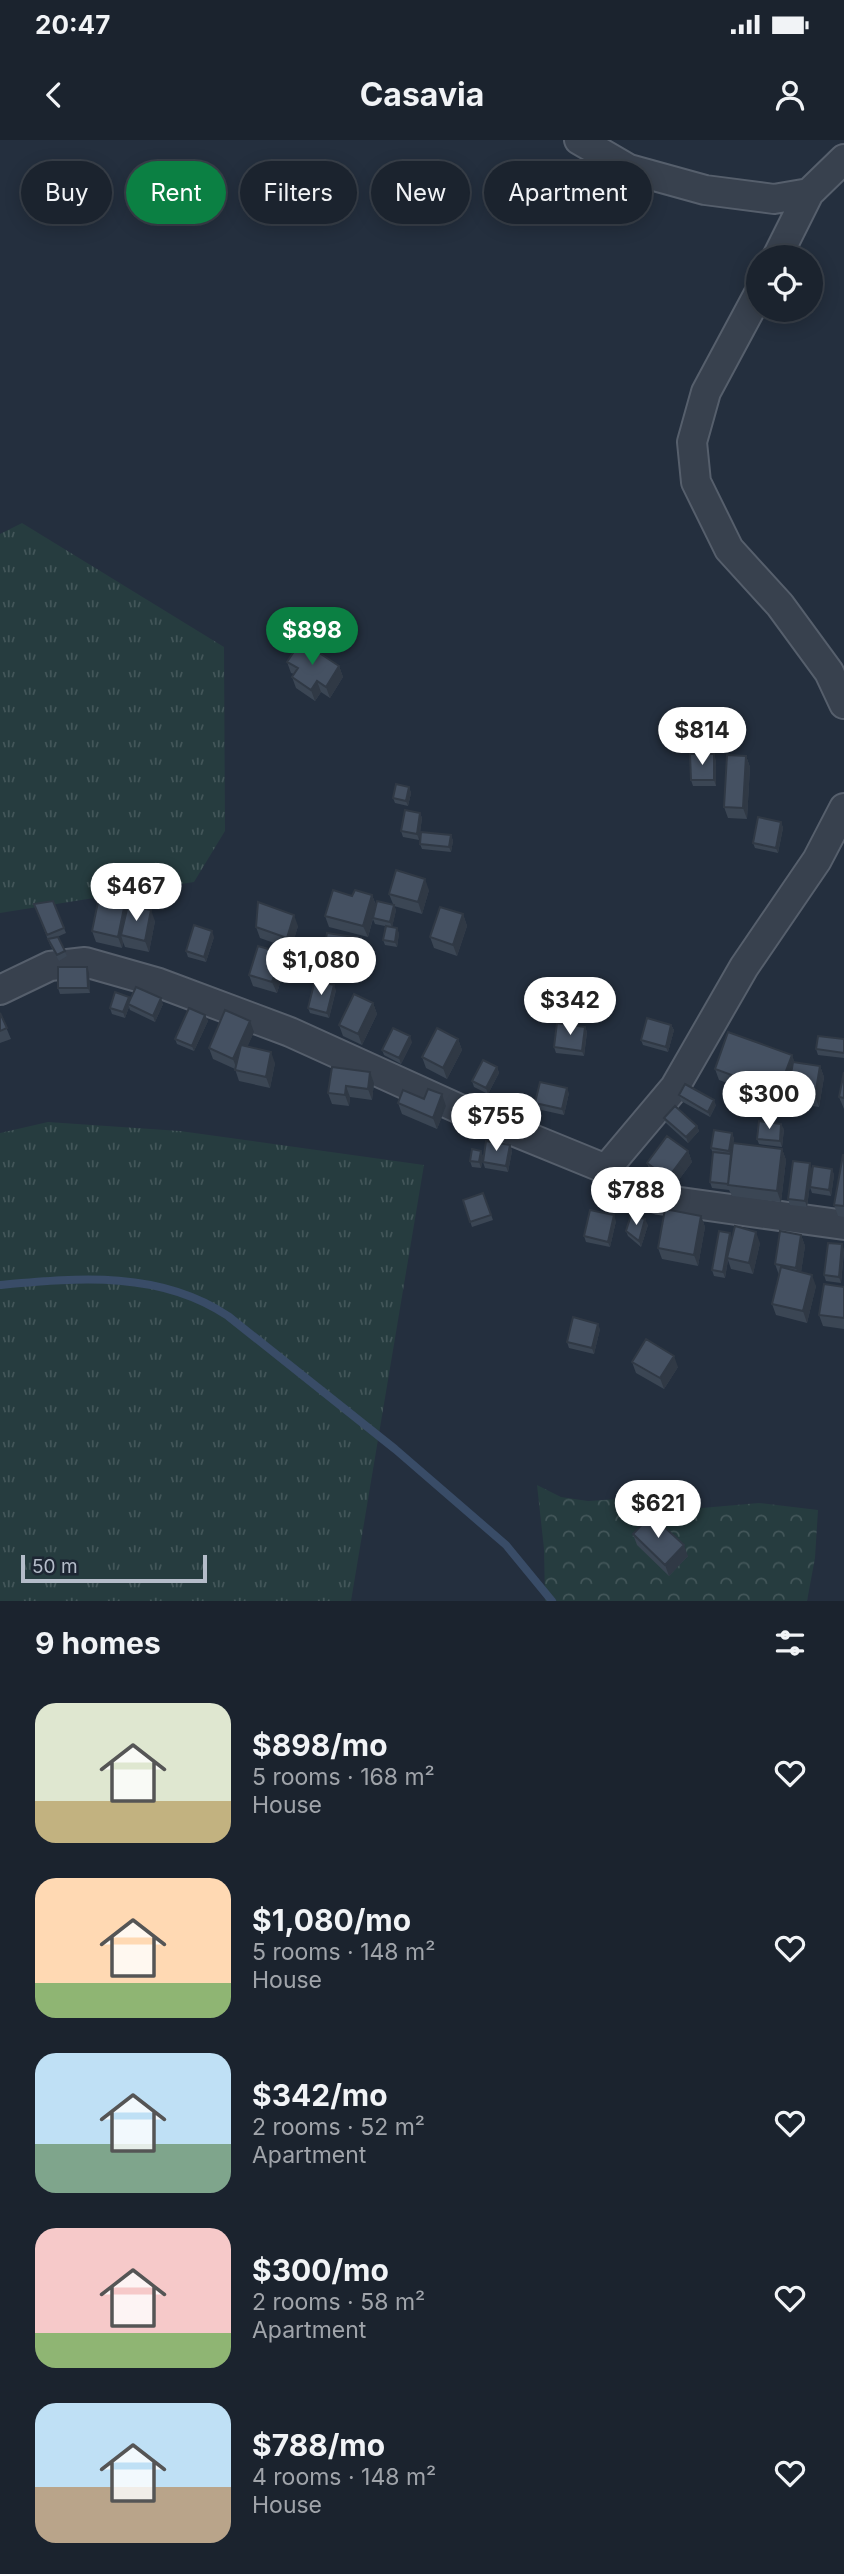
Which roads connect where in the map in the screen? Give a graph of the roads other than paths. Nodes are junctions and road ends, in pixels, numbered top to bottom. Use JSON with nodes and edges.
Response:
{"nodes":[{"id":1,"x":579,"y":140,"type":"edge"},
{"id":2,"x":844,"y":159,"type":"edge"},
{"id":3,"x":809,"y":193,"type":"junction"},
{"id":4,"x":783,"y":245,"type":"edge"},
{"id":5,"x":746,"y":317,"type":"edge"},
{"id":6,"x":844,"y":704,"type":"edge"},
{"id":7,"x":844,"y":808,"type":"edge"},
{"id":8,"x":0,"y":990,"type":"edge"},
{"id":9,"x":606,"y":1169,"type":"junction"},
{"id":10,"x":844,"y":1225,"type":"edge"}],
"edges":[{"from":1,"to":3,"type":"street"},
{"from":2,"to":3,"type":"street"},
{"from":3,"to":4,"type":"street"},
{"from":5,"to":6,"type":"street"},
{"from":7,"to":9,"type":"street"},
{"from":8,"to":9,"type":"street"},
{"from":9,"to":10,"type":"street"}]}
